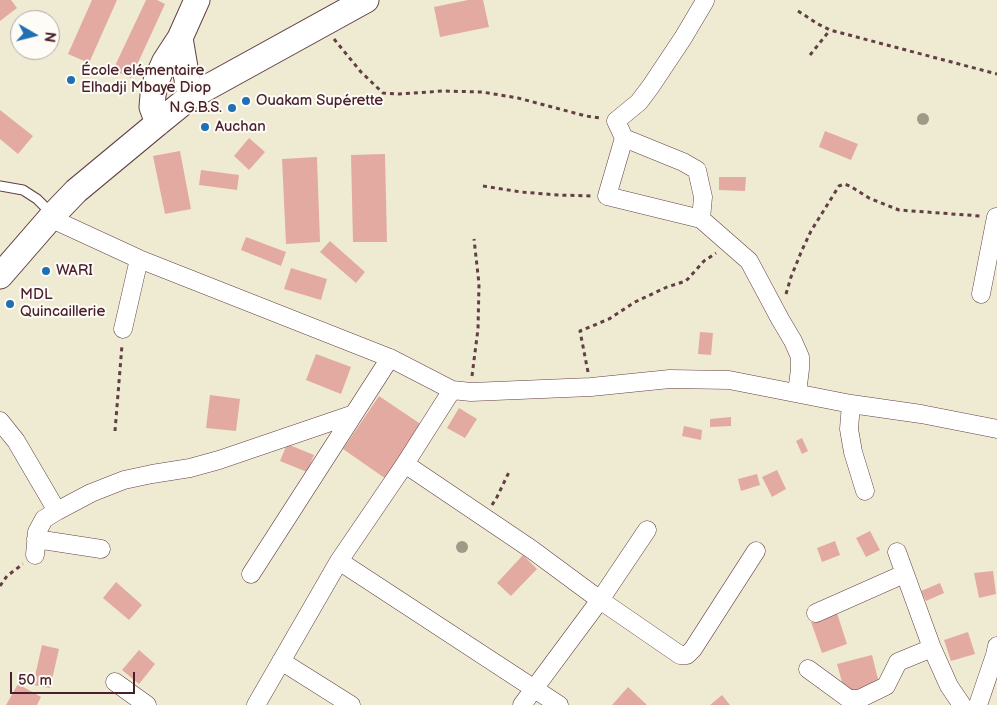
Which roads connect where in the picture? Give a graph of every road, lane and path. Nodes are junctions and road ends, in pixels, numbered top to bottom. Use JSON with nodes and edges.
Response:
{"nodes":[{"id":1,"x":366,"y":0,"type":"edge"},
{"id":2,"x":705,"y":1,"type":"edge"},
{"id":3,"x":198,"y":5,"type":"edge"},
{"id":4,"x":798,"y":11,"type":"dead end"},
{"id":5,"x":322,"y":24,"type":"junction"},
{"id":6,"x":830,"y":30,"type":"junction"},
{"id":7,"x":180,"y":38,"type":"junction"},
{"id":8,"x":810,"y":55,"type":"dead end"},
{"id":9,"x":997,"y":74,"type":"edge"},
{"id":10,"x":190,"y":97,"type":"junction"},
{"id":11,"x":616,"y":121,"type":"junction"},
{"id":12,"x":158,"y":123,"type":"junction"},
{"id":13,"x":624,"y":138,"type":"junction"},
{"id":14,"x":0,"y":186,"type":"edge"},
{"id":15,"x":483,"y":186,"type":"dead end"},
{"id":16,"x":607,"y":196,"type":"junction"},
{"id":17,"x":52,"y":216,"type":"junction"},
{"id":18,"x":996,"y":217,"type":"edge"},
{"id":19,"x":701,"y":219,"type":"junction"},
{"id":20,"x":474,"y":239,"type":"dead end"},
{"id":21,"x":729,"y":244,"type":"junction"},
{"id":22,"x":139,"y":259,"type":"junction"},
{"id":23,"x":0,"y":276,"type":"edge"},
{"id":24,"x":981,"y":294,"type":"dead end"},
{"id":25,"x":780,"y":320,"type":"junction"},
{"id":26,"x":123,"y":329,"type":"joint"},
{"id":27,"x":390,"y":358,"type":"junction"},
{"id":28,"x":591,"y":387,"type":"junction"},
{"id":29,"x":452,"y":390,"type":"junction"},
{"id":30,"x":471,"y":392,"type":"junction"},
{"id":31,"x":797,"y":393,"type":"junction"},
{"id":32,"x":851,"y":404,"type":"junction"},
{"id":33,"x":354,"y":414,"type":"junction"},
{"id":34,"x":0,"y":421,"type":"edge"},
{"id":35,"x":997,"y":429,"type":"edge"},
{"id":36,"x":115,"y":431,"type":"dead end"},
{"id":37,"x":405,"y":464,"type":"junction"},
{"id":38,"x":510,"y":470,"type":"dead end"},
{"id":39,"x":865,"y":491,"type":"dead end"},
{"id":40,"x":57,"y":510,"type":"junction"},
{"id":41,"x":483,"y":518,"type":"junction"},
{"id":42,"x":648,"y":530,"type":"dead end"},
{"id":43,"x":35,"y":547,"type":"junction"},
{"id":44,"x":101,"y":549,"type":"dead end"},
{"id":45,"x":756,"y":551,"type":"dead end"},
{"id":46,"x":897,"y":552,"type":"dead end"},
{"id":47,"x":339,"y":561,"type":"junction"},
{"id":48,"x":251,"y":574,"type":"dead end"},
{"id":49,"x":904,"y":574,"type":"junction"},
{"id":50,"x":0,"y":586,"type":"edge"},
{"id":51,"x":600,"y":600,"type":"junction"},
{"id":52,"x":816,"y":613,"type":"dead end"},
{"id":53,"x":997,"y":646,"type":"edge"},
{"id":54,"x":932,"y":648,"type":"junction"},
{"id":55,"x":281,"y":661,"type":"junction"},
{"id":56,"x":808,"y":669,"type":"dead end"},
{"id":57,"x":115,"y":682,"type":"dead end"},
{"id":58,"x":534,"y":688,"type":"junction"},
{"id":59,"x":147,"y":705,"type":"edge"},
{"id":60,"x":256,"y":705,"type":"edge"},
{"id":61,"x":351,"y":705,"type":"edge"},
{"id":62,"x":522,"y":705,"type":"edge"},
{"id":63,"x":559,"y":705,"type":"edge"},
{"id":64,"x":962,"y":705,"type":"edge"},
{"id":65,"x":978,"y":705,"type":"edge"}],
"edges":[{"from":1,"to":5,"type":"street"},
{"from":2,"to":11,"type":"street"},
{"from":3,"to":7,"type":"street"},
{"from":4,"to":6,"type":"path"},
{"from":5,"to":10,"type":"street"},
{"from":5,"to":11,"type":"path"},
{"from":6,"to":8,"type":"path"},
{"from":6,"to":9,"type":"path"},
{"from":7,"to":10,"type":"street"},
{"from":7,"to":12,"type":"street"},
{"from":10,"to":12,"type":"street"},
{"from":11,"to":13,"type":"street"},
{"from":12,"to":17,"type":"street"},
{"from":13,"to":16,"type":"street"},
{"from":13,"to":19,"type":"street"},
{"from":14,"to":17,"type":"lane"},
{"from":15,"to":16,"type":"path"},
{"from":16,"to":19,"type":"street"},
{"from":17,"to":22,"type":"street"},
{"from":17,"to":23,"type":"street"},
{"from":18,"to":24,"type":"street"},
{"from":18,"to":25,"type":"path"},
{"from":19,"to":21,"type":"street"},
{"from":20,"to":30,"type":"path"},
{"from":21,"to":25,"type":"street"},
{"from":21,"to":28,"type":"path"},
{"from":22,"to":26,"type":"street"},
{"from":22,"to":27,"type":"street"},
{"from":25,"to":31,"type":"street"},
{"from":26,"to":36,"type":"path"},
{"from":27,"to":29,"type":"street"},
{"from":27,"to":33,"type":"street"},
{"from":28,"to":30,"type":"street"},
{"from":28,"to":31,"type":"street"},
{"from":29,"to":30,"type":"street"},
{"from":29,"to":37,"type":"street"},
{"from":31,"to":32,"type":"street"},
{"from":32,"to":35,"type":"street"},
{"from":32,"to":39,"type":"street"},
{"from":33,"to":40,"type":"street"},
{"from":33,"to":48,"type":"street"},
{"from":34,"to":40,"type":"street"},
{"from":37,"to":41,"type":"street"},
{"from":37,"to":47,"type":"street"},
{"from":38,"to":41,"type":"path"},
{"from":40,"to":43,"type":"street"},
{"from":41,"to":51,"type":"street"},
{"from":42,"to":51,"type":"street"},
{"from":43,"to":44,"type":"street"},
{"from":43,"to":50,"type":"path"},
{"from":45,"to":51,"type":"street"},
{"from":46,"to":49,"type":"street"},
{"from":47,"to":55,"type":"street"},
{"from":47,"to":58,"type":"street"},
{"from":49,"to":52,"type":"street"},
{"from":49,"to":54,"type":"street"},
{"from":51,"to":58,"type":"street"},
{"from":53,"to":65,"type":"street"},
{"from":54,"to":56,"type":"street"},
{"from":54,"to":64,"type":"street"},
{"from":55,"to":60,"type":"street"},
{"from":55,"to":61,"type":"street"},
{"from":57,"to":59,"type":"street"},
{"from":58,"to":62,"type":"street"},
{"from":58,"to":63,"type":"street"}]}
